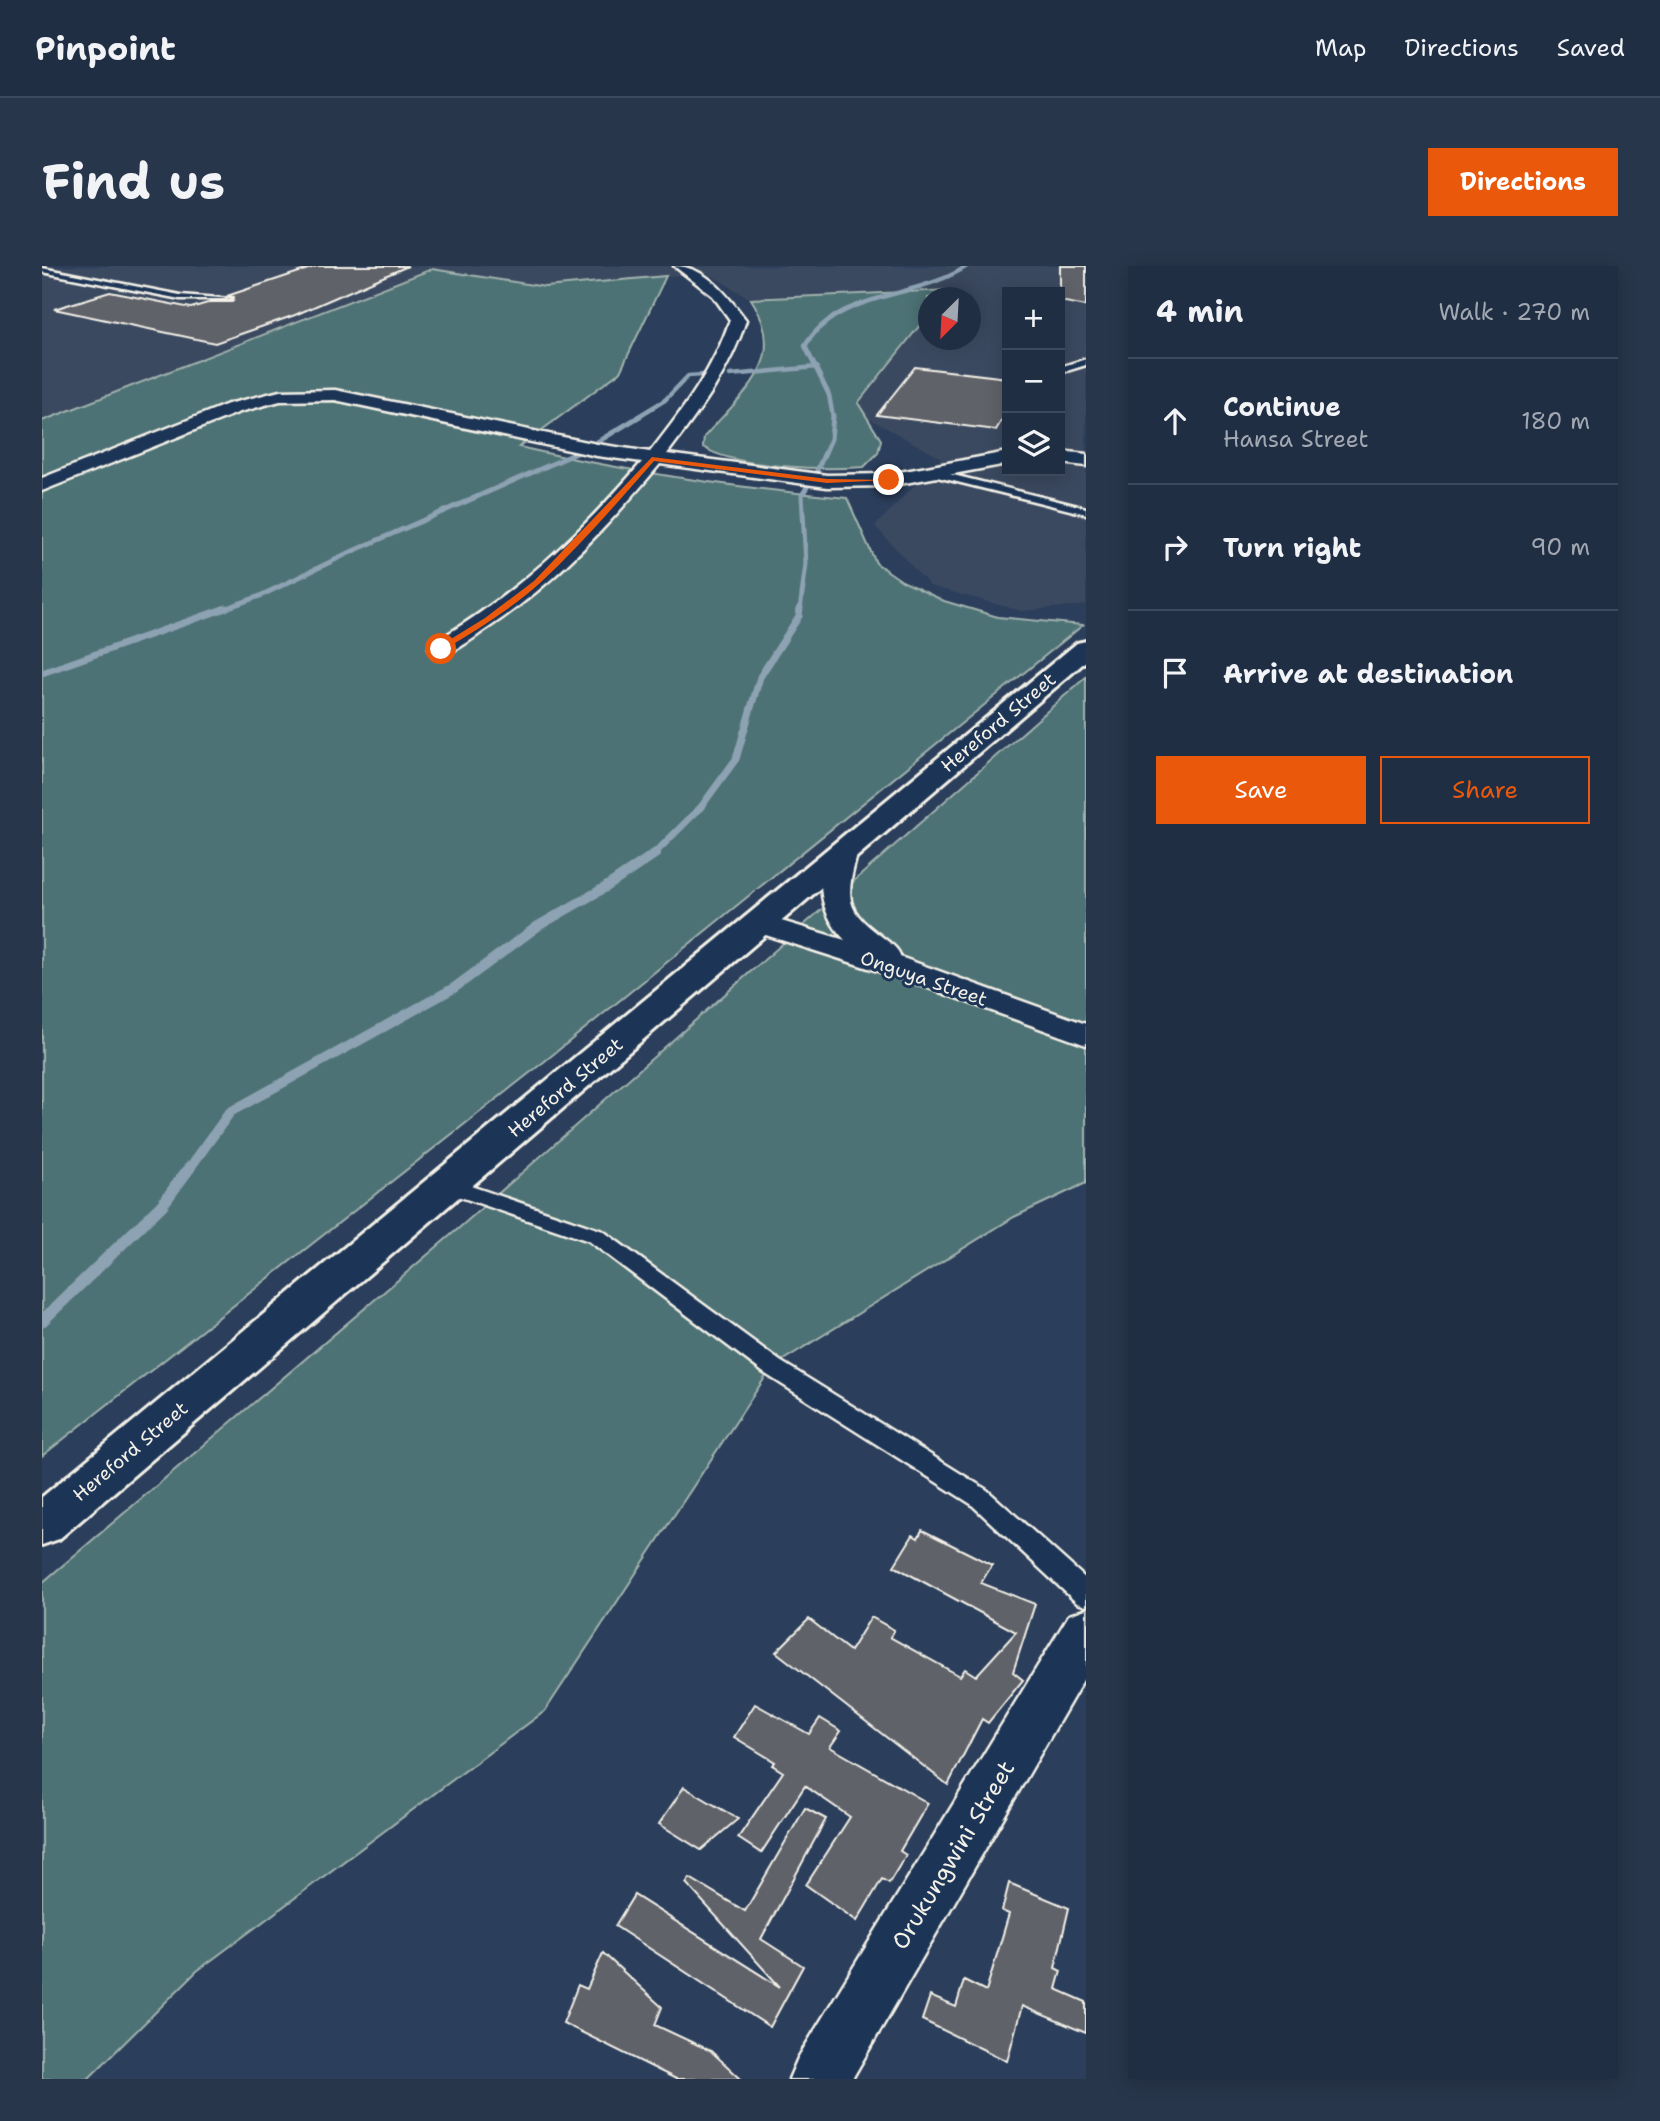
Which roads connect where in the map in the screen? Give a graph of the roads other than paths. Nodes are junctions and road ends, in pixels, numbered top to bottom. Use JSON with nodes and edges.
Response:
{"nodes":[{"id":1,"x":681,"y":266,"type":"edge"},
{"id":2,"x":42,"y":270,"type":"edge"},
{"id":3,"x":228,"y":299,"type":"dead end"},
{"id":4,"x":1086,"y":362,"type":"edge"},
{"id":5,"x":1065,"y":368,"type":"edge"},
{"id":6,"x":1065,"y":458,"type":"edge"},
{"id":7,"x":652,"y":459,"type":"junction"},
{"id":8,"x":1002,"y":459,"type":"edge"},
{"id":9,"x":1086,"y":460,"type":"edge"},
{"id":10,"x":933,"y":473,"type":"junction"},
{"id":11,"x":42,"y":485,"type":"edge"},
{"id":12,"x":1086,"y":511,"type":"edge"},
{"id":13,"x":1086,"y":648,"type":"edge"},
{"id":14,"x":441,"y":649,"type":"dead end"},
{"id":15,"x":844,"y":851,"type":"junction"},
{"id":16,"x":761,"y":924,"type":"junction"},
{"id":17,"x":917,"y":973,"type":"junction"},
{"id":18,"x":1086,"y":1035,"type":"edge"},
{"id":19,"x":447,"y":1185,"type":"junction"},
{"id":20,"x":42,"y":1525,"type":"edge"},
{"id":21,"x":1086,"y":1595,"type":"edge"},
{"id":22,"x":1086,"y":1630,"type":"edge"},
{"id":23,"x":819,"y":2079,"type":"edge"}],
"edges":[{"from":1,"to":7,"type":"street"},
{"from":2,"to":3,"type":"lane"},
{"from":4,"to":5,"type":"lane"},
{"from":6,"to":9,"type":"street"},
{"from":7,"to":10,"type":"street"},
{"from":7,"to":11,"type":"street"},
{"from":7,"to":14,"type":"street"},
{"from":8,"to":10,"type":"street"},
{"from":10,"to":12,"type":"lane"},
{"from":13,"to":15,"type":"main road","name":"Hereford Street"},
{"from":15,"to":16,"type":"main road","name":"Hereford Street"},
{"from":15,"to":17,"type":"street"},
{"from":16,"to":17,"type":"street","name":"Onguya Street"},
{"from":16,"to":19,"type":"main road","name":"Hereford Street"},
{"from":17,"to":18,"type":"street","name":"Onguya Street"},
{"from":19,"to":20,"type":"main road","name":"Hereford Street"},
{"from":19,"to":21,"type":"lane"},
{"from":22,"to":23,"type":"street","name":"Orukungwini Street"}]}
